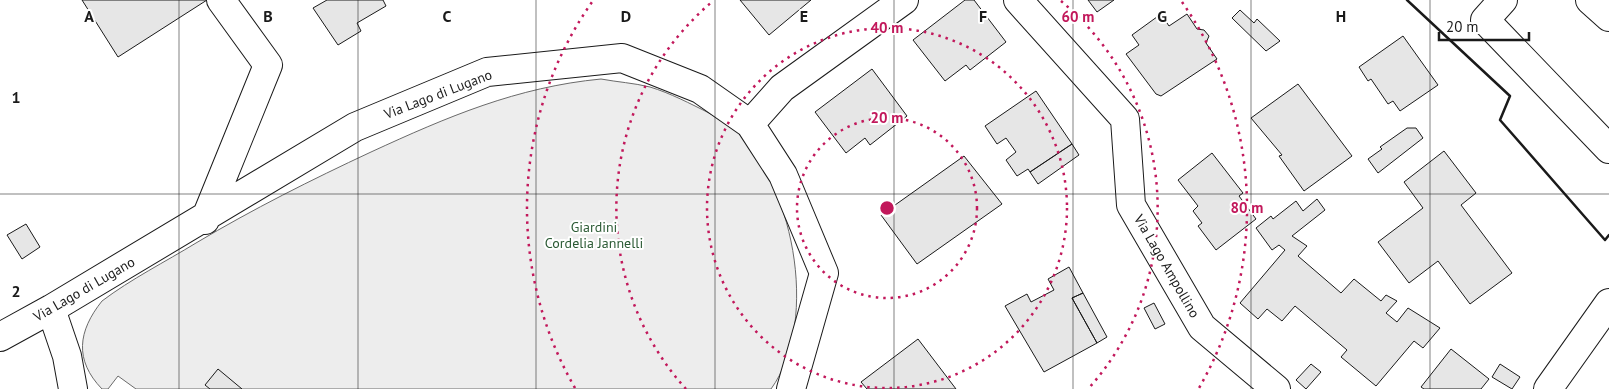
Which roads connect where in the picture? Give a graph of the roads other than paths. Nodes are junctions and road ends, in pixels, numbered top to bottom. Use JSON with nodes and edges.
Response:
{"nodes":[{"id":1,"x":221,"y":0,"type":"edge"},
{"id":2,"x":904,"y":0,"type":"edge"},
{"id":3,"x":1018,"y":0,"type":"edge"},
{"id":4,"x":1503,"y":0,"type":"edge"},
{"id":5,"x":1590,"y":0,"type":"edge"},
{"id":6,"x":1609,"y":17,"type":"edge"},
{"id":7,"x":750,"y":124,"type":"junction"},
{"id":8,"x":1609,"y":149,"type":"edge"},
{"id":9,"x":206,"y":217,"type":"junction"},
{"id":10,"x":195,"y":244,"type":"dead end"},
{"id":11,"x":1609,"y":303,"type":"edge"},
{"id":12,"x":51,"y":309,"type":"junction"},
{"id":13,"x":0,"y":337,"type":"edge"},
{"id":14,"x":73,"y":389,"type":"edge"},
{"id":15,"x":791,"y":389,"type":"edge"},
{"id":16,"x":1276,"y":389,"type":"edge"},
{"id":17,"x":1548,"y":389,"type":"edge"}],
"edges":[{"from":1,"to":9,"type":"street"},
{"from":2,"to":7,"type":"street"},
{"from":3,"to":16,"type":"street","name":"Via Lago Ampollino"},
{"from":4,"to":8,"type":"street"},
{"from":5,"to":6,"type":"street"},
{"from":7,"to":9,"type":"street","name":"Via Lago di Lugano"},
{"from":7,"to":15,"type":"street","name":"Via Lago di Lugano"},
{"from":9,"to":10,"type":"street"},
{"from":9,"to":12,"type":"street","name":"Via Lago di Lugano"},
{"from":11,"to":17,"type":"street"},
{"from":12,"to":13,"type":"street","name":"Via Lago di Lugano"},
{"from":12,"to":14,"type":"street"}]}
